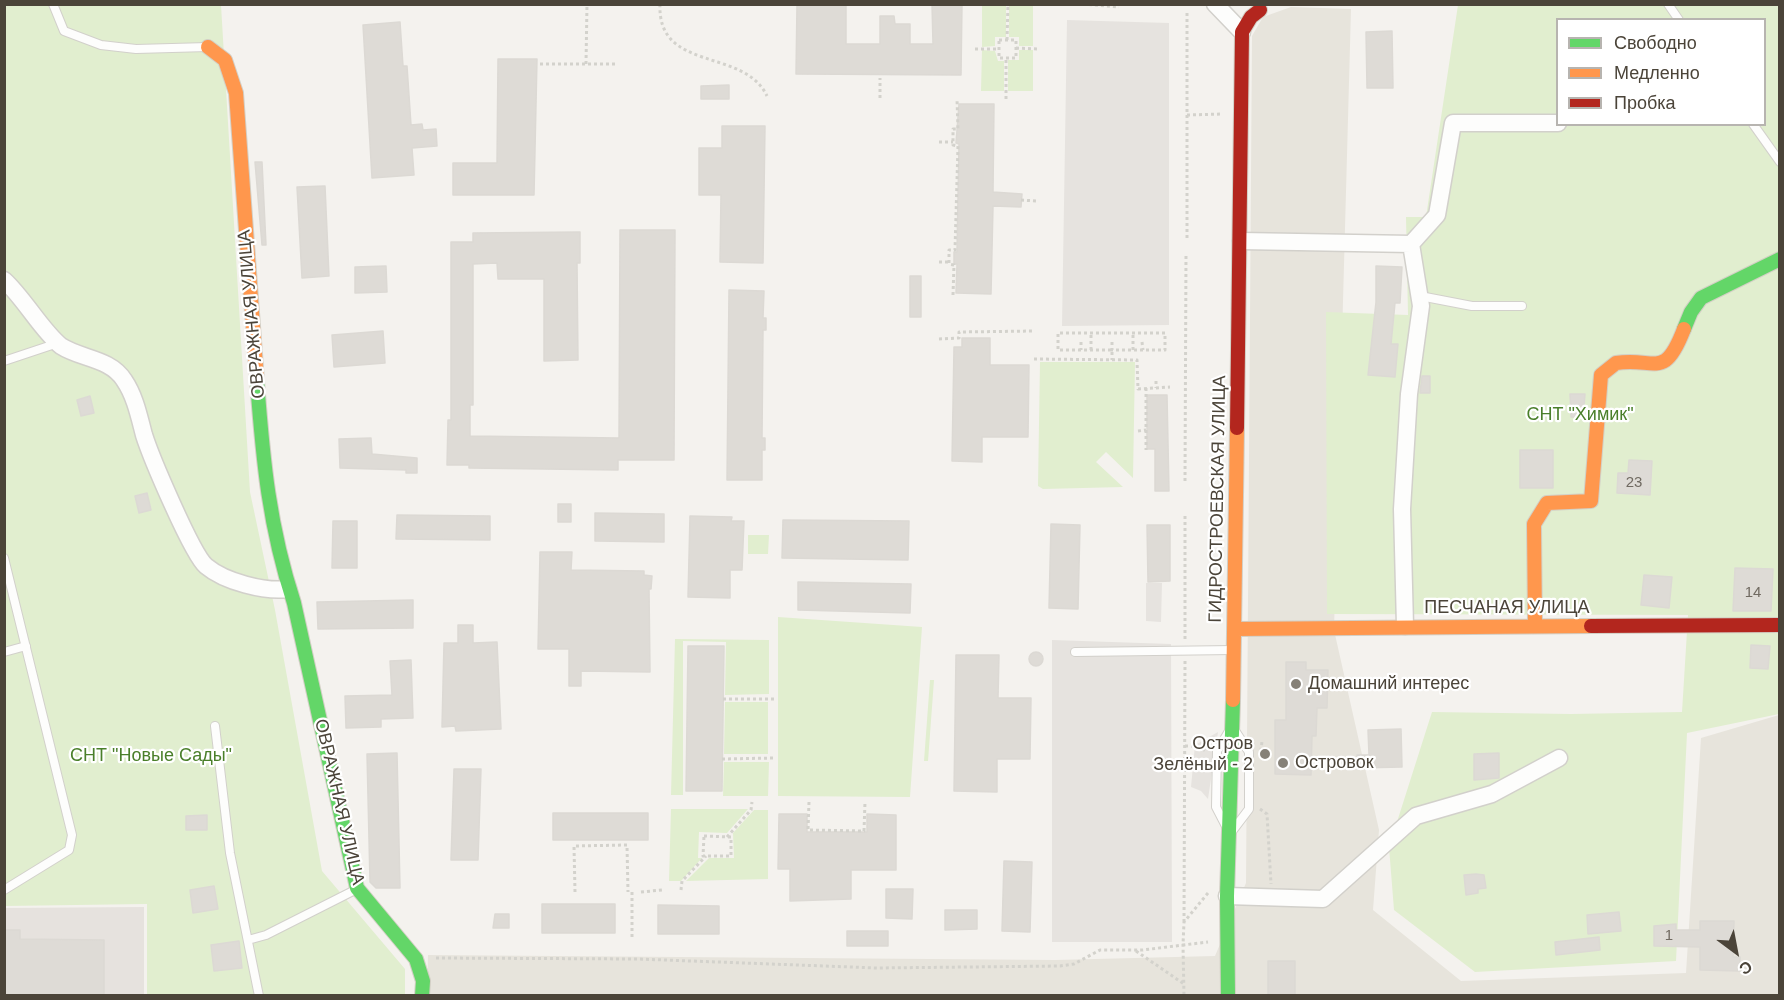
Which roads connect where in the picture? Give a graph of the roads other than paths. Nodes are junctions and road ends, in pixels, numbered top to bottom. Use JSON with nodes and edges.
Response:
{"nodes":[{"id":1,"x":53,"y":4,"type":"edge"},
{"id":2,"x":1215,"y":4,"type":"edge"},
{"id":3,"x":1668,"y":4,"type":"edge"},
{"id":4,"x":1263,"y":6,"type":"edge"},
{"id":5,"x":1678,"y":18,"type":"edge"},
{"id":6,"x":1242,"y":32,"type":"junction"},
{"id":7,"x":208,"y":47,"type":"joint"},
{"id":8,"x":1556,"y":123,"type":"edge"},
{"id":9,"x":1754,"y":126,"type":"edge"},
{"id":10,"x":1779,"y":162,"type":"edge"},
{"id":11,"x":1241,"y":241,"type":"junction"},
{"id":12,"x":1411,"y":244,"type":"junction"},
{"id":13,"x":1779,"y":259,"type":"edge"},
{"id":14,"x":4,"y":280,"type":"edge"},
{"id":15,"x":1420,"y":296,"type":"junction"},
{"id":16,"x":1522,"y":306,"type":"dead end"},
{"id":17,"x":58,"y":343,"type":"junction"},
{"id":18,"x":4,"y":361,"type":"edge"},
{"id":19,"x":4,"y":558,"type":"edge"},
{"id":20,"x":288,"y":589,"type":"junction"},
{"id":21,"x":1779,"y":625,"type":"edge"},
{"id":22,"x":1405,"y":626,"type":"junction"},
{"id":23,"x":1535,"y":626,"type":"junction"},
{"id":24,"x":1235,"y":629,"type":"junction"},
{"id":25,"x":26,"y":646,"type":"junction"},
{"id":26,"x":1234,"y":650,"type":"junction"},
{"id":27,"x":4,"y":652,"type":"edge"},
{"id":28,"x":1075,"y":652,"type":"dead end"},
{"id":29,"x":214,"y":726,"type":"dead end"},
{"id":30,"x":1559,"y":758,"type":"dead end"},
{"id":31,"x":357,"y":888,"type":"junction"},
{"id":32,"x":4,"y":890,"type":"edge"},
{"id":33,"x":1219,"y":893,"type":"junction"},
{"id":34,"x":248,"y":940,"type":"junction"},
{"id":35,"x":259,"y":996,"type":"edge"},
{"id":36,"x":422,"y":996,"type":"edge"},
{"id":37,"x":1228,"y":996,"type":"edge"}],
"edges":[{"from":1,"to":7,"type":"lane"},
{"from":2,"to":6,"type":"street"},
{"from":3,"to":5,"type":"lane"},
{"from":4,"to":6,"type":"street"},
{"from":6,"to":11,"type":"street","name":"ГИДРОСТРОЕВСКАЯ УЛИЦА"},
{"from":7,"to":20,"type":"street","name":"ОВРАЖНАЯ УЛИЦА"},
{"from":8,"to":12,"type":"street"},
{"from":9,"to":10,"type":"lane"},
{"from":11,"to":12,"type":"street"},
{"from":11,"to":24,"type":"street","name":"ГИДРОСТРОЕВСКАЯ УЛИЦА"},
{"from":12,"to":15,"type":"street"},
{"from":13,"to":23,"type":"street"},
{"from":14,"to":17,"type":"street"},
{"from":15,"to":16,"type":"lane"},
{"from":15,"to":22,"type":"street"},
{"from":17,"to":18,"type":"lane"},
{"from":17,"to":20,"type":"street"},
{"from":19,"to":25,"type":"lane"},
{"from":20,"to":31,"type":"street","name":"ОВРАЖНАЯ УЛИЦА"},
{"from":21,"to":23,"type":"street","name":"ПЕСЧАНАЯ УЛИЦА"},
{"from":22,"to":23,"type":"street","name":"ПЕСЧАНАЯ УЛИЦА"},
{"from":22,"to":24,"type":"street","name":"ПЕСЧАНАЯ УЛИЦА"},
{"from":24,"to":26,"type":"street","name":"ГИДРОСТРОЕВСКАЯ УЛИЦА"},
{"from":25,"to":27,"type":"lane"},
{"from":25,"to":32,"type":"lane"},
{"from":26,"to":28,"type":"lane"},
{"from":26,"to":33,"type":"street","name":"ГИДРОСТРОЕВСКАЯ УЛИЦА"},
{"from":29,"to":34,"type":"lane"},
{"from":30,"to":33,"type":"street"},
{"from":31,"to":34,"type":"lane"},
{"from":31,"to":36,"type":"street","name":"ОВРАЖНАЯ УЛИЦА"},
{"from":33,"to":37,"type":"street","name":"ГИДРОСТРОЕВСКАЯ УЛИЦА"},
{"from":34,"to":35,"type":"lane"}]}
